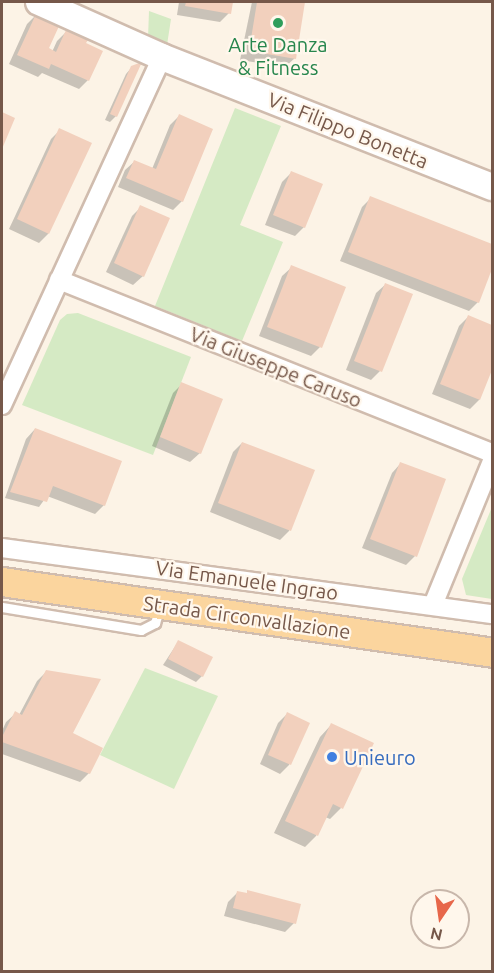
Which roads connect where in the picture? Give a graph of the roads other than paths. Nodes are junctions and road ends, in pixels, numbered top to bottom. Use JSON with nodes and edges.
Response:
{"nodes":[{"id":1,"x":39,"y":2,"type":"edge"},
{"id":2,"x":162,"y":57,"type":"junction"},
{"id":3,"x":492,"y":187,"type":"edge"},
{"id":4,"x":59,"y":280,"type":"junction"},
{"id":5,"x":2,"y":405,"type":"edge"},
{"id":6,"x":492,"y":453,"type":"edge"},
{"id":7,"x":492,"y":461,"type":"edge"},
{"id":8,"x":2,"y":548,"type":"edge"},
{"id":9,"x":2,"y":582,"type":"edge"},
{"id":10,"x":160,"y":605,"type":"junction"},
{"id":11,"x":433,"y":605,"type":"junction"},
{"id":12,"x":2,"y":607,"type":"edge"},
{"id":13,"x":492,"y":614,"type":"edge"},
{"id":14,"x":492,"y":653,"type":"edge"}],
"edges":[{"from":1,"to":2,"type":"street","name":"Via Filippo Bonetta"},
{"from":2,"to":3,"type":"street","name":"Via Filippo Bonetta"},
{"from":2,"to":4,"type":"street"},
{"from":4,"to":5,"type":"street"},
{"from":4,"to":6,"type":"street","name":"Via Giuseppe Caruso"},
{"from":7,"to":11,"type":"street"},
{"from":8,"to":11,"type":"street","name":"Via Emanuele Ingrao"},
{"from":9,"to":10,"type":"main road","name":"Strada Circonvallazione"},
{"from":10,"to":12,"type":"lane"},
{"from":10,"to":14,"type":"main road","name":"Strada Circonvallazione"},
{"from":11,"to":13,"type":"street","name":"Via Emanuele Ingrao"}]}
